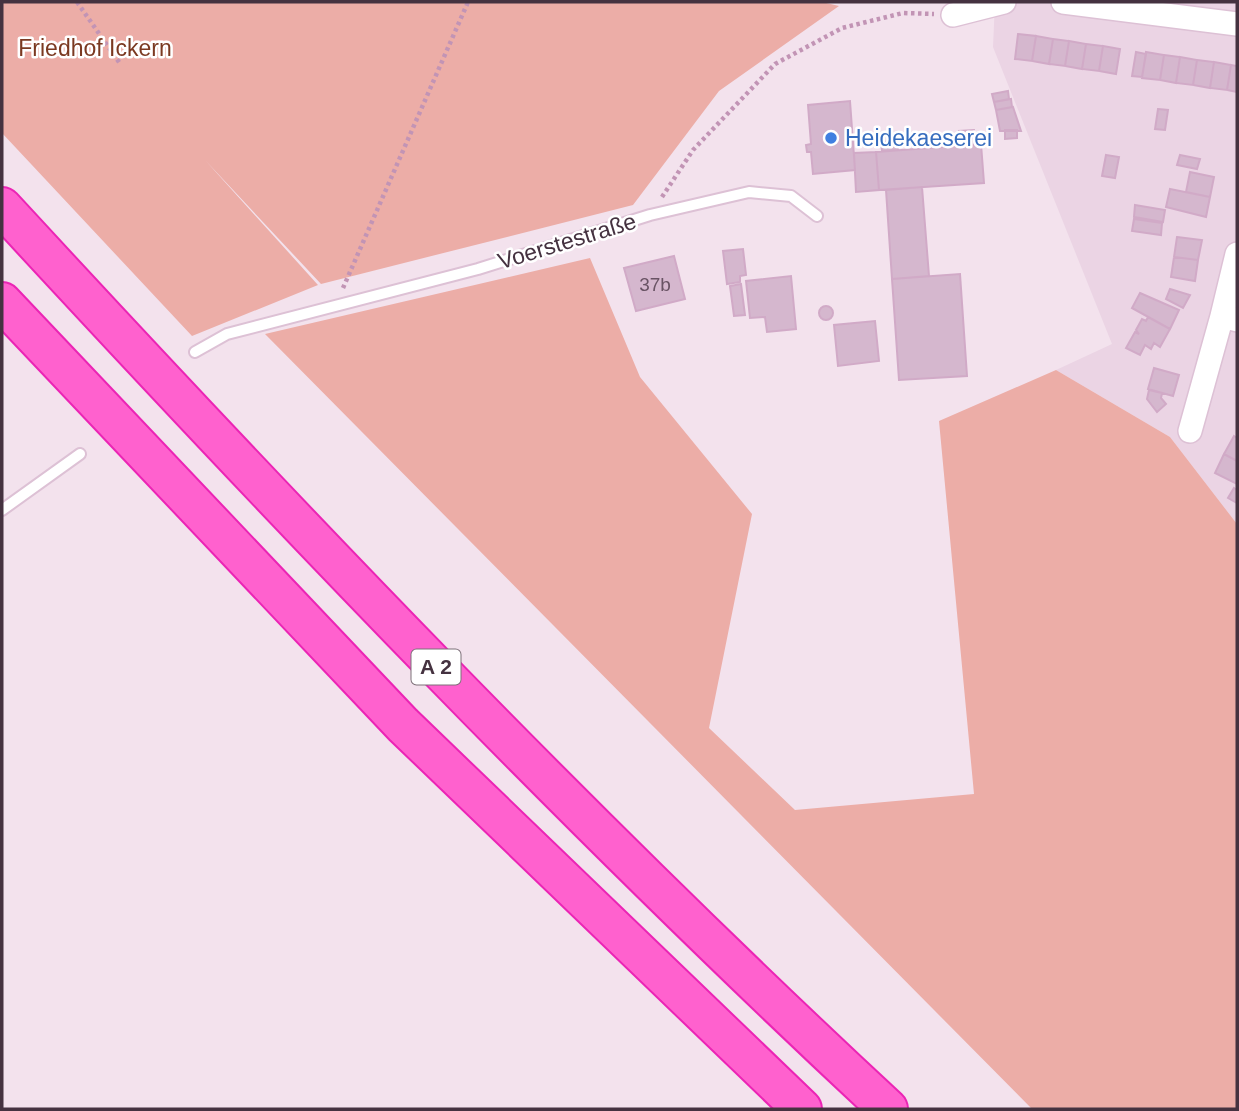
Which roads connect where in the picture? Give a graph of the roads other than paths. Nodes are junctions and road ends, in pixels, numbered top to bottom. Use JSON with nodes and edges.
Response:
{"nodes":[{"id":1,"x":1004,"y":2,"type":"edge"},
{"id":2,"x":1063,"y":2,"type":"edge"},
{"id":3,"x":1094,"y":4,"type":"edge"},
{"id":4,"x":1202,"y":10,"type":"edge"},
{"id":5,"x":953,"y":15,"type":"road end"},
{"id":6,"x":1237,"y":24,"type":"edge"},
{"id":7,"x":2,"y":207,"type":"edge"},
{"id":8,"x":817,"y":216,"type":"dead end"},
{"id":9,"x":1237,"y":254,"type":"edge"},
{"id":10,"x":2,"y":302,"type":"edge"},
{"id":11,"x":1230,"y":318,"type":"edge"},
{"id":12,"x":195,"y":352,"type":"dead end"},
{"id":13,"x":1190,"y":431,"type":"dead end"},
{"id":14,"x":80,"y":454,"type":"dead end"},
{"id":15,"x":2,"y":510,"type":"edge"},
{"id":16,"x":741,"y":1052,"type":"junction"},
{"id":17,"x":780,"y":1109,"type":"edge"},
{"id":18,"x":802,"y":1109,"type":"edge"},
{"id":19,"x":888,"y":1109,"type":"edge"}],
"edges":[{"from":1,"to":5,"type":"street"},
{"from":2,"to":3,"type":"street"},
{"from":3,"to":4,"type":"street"},
{"from":4,"to":6,"type":"street"},
{"from":7,"to":19,"type":"highway","number":"A 2"},
{"from":8,"to":12,"type":"lane","name":"Voerstestraße"},
{"from":9,"to":11,"type":"street"},
{"from":10,"to":16,"type":"highway"},
{"from":11,"to":13,"type":"street"},
{"from":14,"to":15,"type":"lane"},
{"from":16,"to":17,"type":"highway"},
{"from":16,"to":18,"type":"highway"}]}
